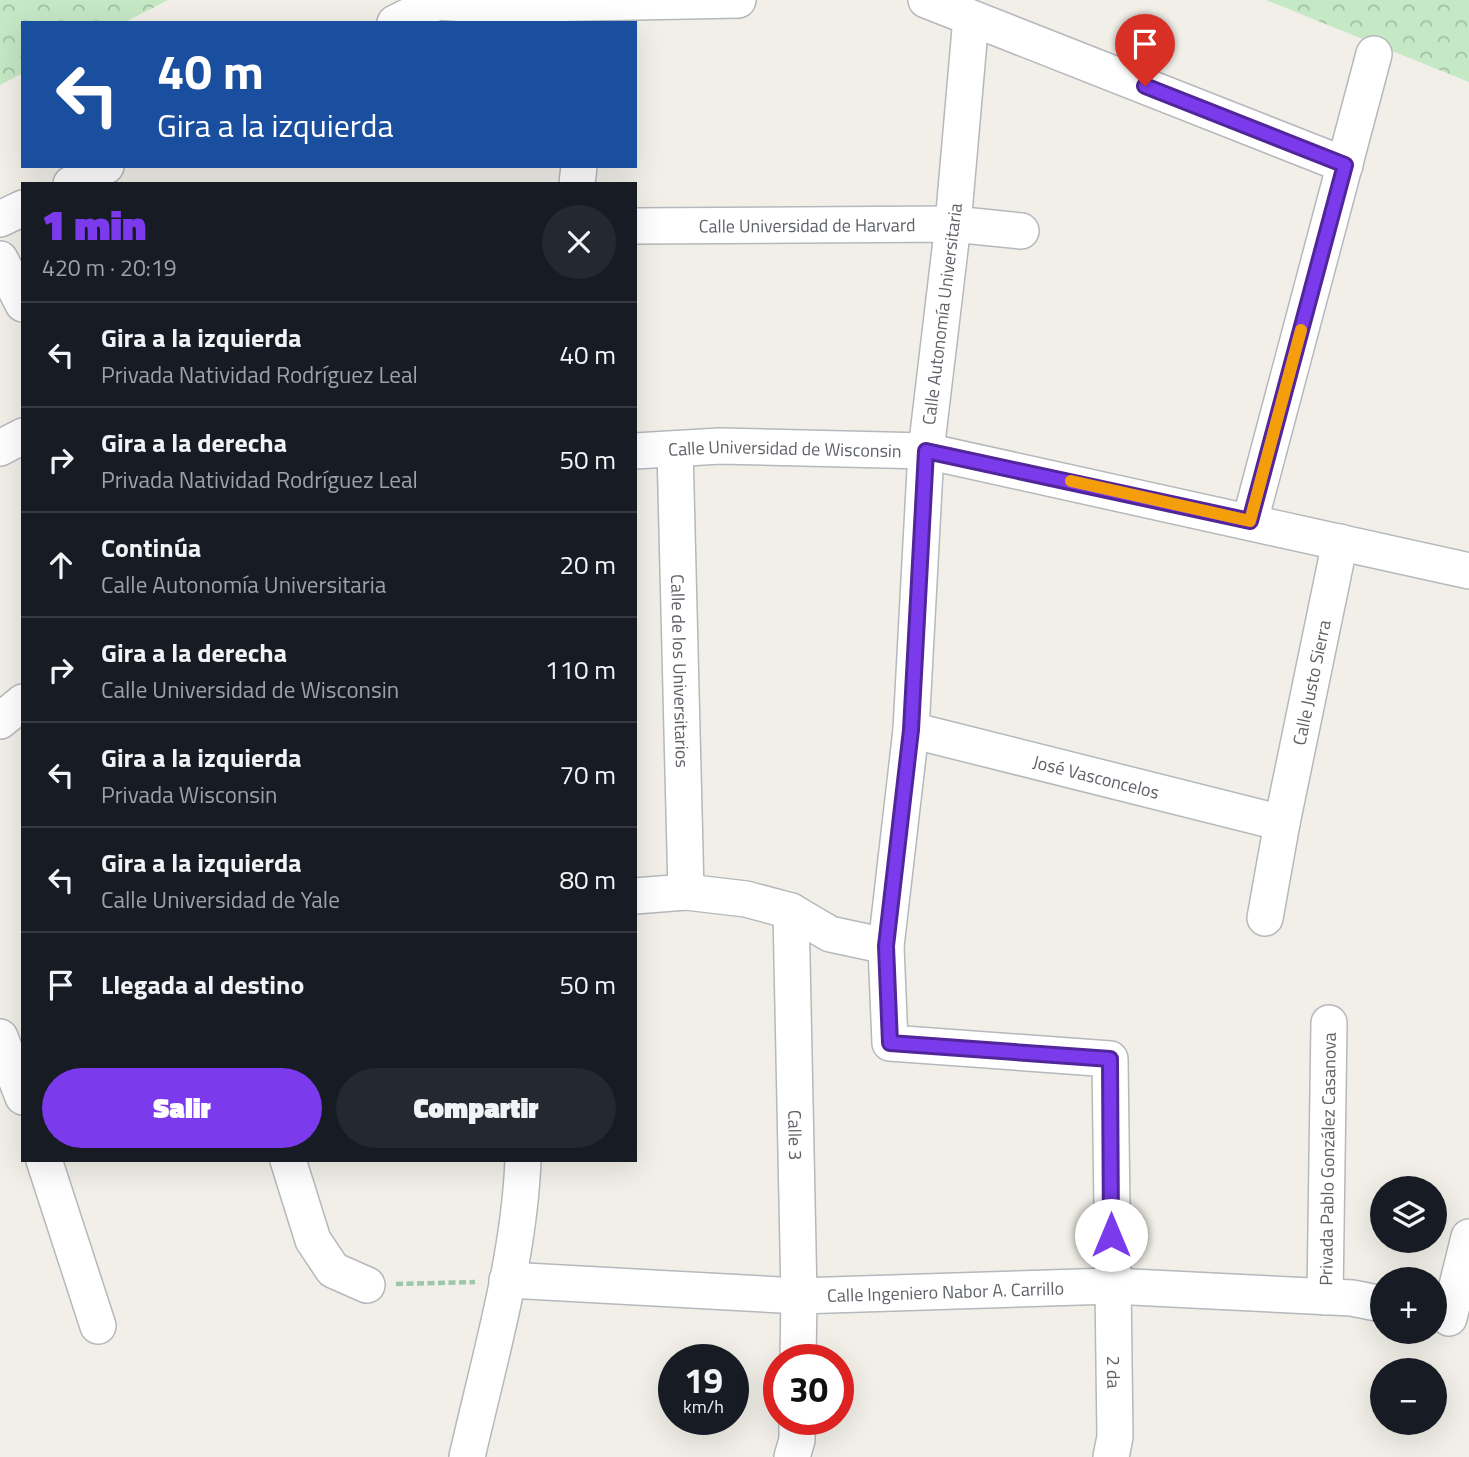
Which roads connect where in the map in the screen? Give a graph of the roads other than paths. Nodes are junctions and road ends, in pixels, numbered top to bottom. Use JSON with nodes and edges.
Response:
{"nodes":[{"id":1,"x":738,"y":0,"type":"edge"},
{"id":2,"x":926,"y":0,"type":"edge"},
{"id":3,"x":439,"y":1,"type":"edge"},
{"id":4,"x":595,"y":13,"type":"edge"},
{"id":5,"x":971,"y":18,"type":"junction"},
{"id":6,"x":399,"y":21,"type":"edge"},
{"id":7,"x":1374,"y":54,"type":"dead end"},
{"id":8,"x":1345,"y":165,"type":"junction"},
{"id":9,"x":102,"y":168,"type":"edge"},
{"id":10,"x":75,"y":182,"type":"edge"},
{"id":11,"x":21,"y":209,"type":"edge"},
{"id":12,"x":0,"y":219,"type":"edge"},
{"id":13,"x":953,"y":224,"type":"junction"},
{"id":14,"x":637,"y":226,"type":"edge"},
{"id":15,"x":1021,"y":231,"type":"dead end"},
{"id":16,"x":0,"y":260,"type":"edge"},
{"id":17,"x":21,"y":300,"type":"edge"},
{"id":18,"x":21,"y":437,"type":"edge"},
{"id":19,"x":0,"y":447,"type":"edge"},
{"id":20,"x":675,"y":449,"type":"junction"},
{"id":21,"x":926,"y":451,"type":"junction"},
{"id":22,"x":637,"y":452,"type":"edge"},
{"id":23,"x":1250,"y":521,"type":"junction"},
{"id":24,"x":1340,"y":542,"type":"junction"},
{"id":25,"x":1469,"y":571,"type":"edge"},
{"id":26,"x":21,"y":704,"type":"edge"},
{"id":27,"x":0,"y":721,"type":"edge"},
{"id":28,"x":911,"y":730,"type":"junction"},
{"id":29,"x":1282,"y":822,"type":"junction"},
{"id":30,"x":686,"y":892,"type":"junction"},
{"id":31,"x":637,"y":896,"type":"edge"},
{"id":32,"x":791,"y":911,"type":"junction"},
{"id":33,"x":1265,"y":918,"type":"dead end"},
{"id":34,"x":886,"y":946,"type":"junction"},
{"id":35,"x":1329,"y":1023,"type":"dead end"},
{"id":36,"x":0,"y":1037,"type":"edge"},
{"id":37,"x":1110,"y":1059,"type":"joint"},
{"id":38,"x":15,"y":1084,"type":"edge"},
{"id":39,"x":45,"y":1162,"type":"edge"},
{"id":40,"x":289,"y":1162,"type":"edge"},
{"id":41,"x":523,"y":1162,"type":"edge"},
{"id":42,"x":1469,"y":1237,"type":"edge"},
{"id":43,"x":507,"y":1280,"type":"junction"},
{"id":44,"x":367,"y":1285,"type":"road end"},
{"id":45,"x":1112,"y":1286,"type":"junction"},
{"id":46,"x":799,"y":1296,"type":"junction"},
{"id":47,"x":1325,"y":1297,"type":"junction"},
{"id":48,"x":1370,"y":1302,"type":"edge"},
{"id":49,"x":1451,"y":1318,"type":"edge"},
{"id":50,"x":98,"y":1326,"type":"dead end"},
{"id":51,"x":798,"y":1344,"type":"edge"},
{"id":52,"x":797,"y":1435,"type":"edge"},
{"id":53,"x":467,"y":1457,"type":"edge"},
{"id":54,"x":792,"y":1457,"type":"edge"},
{"id":55,"x":1111,"y":1457,"type":"edge"}],
"edges":[{"from":1,"to":4,"type":"street"},
{"from":2,"to":5,"type":"street"},
{"from":3,"to":4,"type":"street"},
{"from":3,"to":6,"type":"street"},
{"from":5,"to":8,"type":"street"},
{"from":5,"to":13,"type":"street","name":"Calle Autonomía Universitaria"},
{"from":7,"to":8,"type":"street"},
{"from":8,"to":23,"type":"street"},
{"from":9,"to":10,"type":"street"},
{"from":11,"to":12,"type":"street"},
{"from":13,"to":14,"type":"street","name":"Calle Universidad de Harvard"},
{"from":13,"to":15,"type":"street","name":"Calle Universidad de Harvard"},
{"from":13,"to":21,"type":"street","name":"Calle Autonomía Universitaria"},
{"from":16,"to":17,"type":"street"},
{"from":18,"to":19,"type":"street"},
{"from":20,"to":21,"type":"street","name":"Calle Universidad de Wisconsin"},
{"from":20,"to":22,"type":"street","name":"Calle Universidad de Wisconsin"},
{"from":20,"to":30,"type":"street","name":"Calle de los Universitarios"},
{"from":21,"to":23,"type":"street","name":"Calle Universidad de Wisconsin"},
{"from":21,"to":28,"type":"street","name":"Calle Autonomía Universitaria"},
{"from":23,"to":24,"type":"street","name":"Calle Universidad de Wisconsin"},
{"from":24,"to":25,"type":"street","name":"Calle Universidad de Wisconsin"},
{"from":24,"to":29,"type":"street","name":"Calle Justo Sierra"},
{"from":26,"to":27,"type":"street"},
{"from":28,"to":29,"type":"street","name":"José Vasconcelos"},
{"from":28,"to":34,"type":"street","name":"Calle Autonomía Universitaria"},
{"from":29,"to":33,"type":"street","name":"Calle Justo Sierra"},
{"from":30,"to":31,"type":"street"},
{"from":30,"to":32,"type":"street"},
{"from":32,"to":34,"type":"street"},
{"from":32,"to":46,"type":"street","name":"Calle 3"},
{"from":34,"to":37,"type":"street","name":"Calle Autonomía Universitaria"},
{"from":35,"to":47,"type":"street","name":"Privada Pablo González Casanova"},
{"from":36,"to":38,"type":"street"},
{"from":37,"to":45,"type":"street","name":"2 da"},
{"from":39,"to":50,"type":"street"},
{"from":40,"to":44,"type":"street"},
{"from":41,"to":43,"type":"street"},
{"from":42,"to":49,"type":"street"},
{"from":43,"to":46,"type":"street","name":"Calle Ingeniero Nabor A. Carrillo"},
{"from":43,"to":53,"type":"street"},
{"from":45,"to":46,"type":"street","name":"Calle Ingeniero Nabor A. Carrillo"},
{"from":45,"to":47,"type":"street","name":"Calle Ingeniero Nabor A. Carrillo"},
{"from":45,"to":55,"type":"street","name":"2 da"},
{"from":46,"to":51,"type":"street","name":"Calle 3"},
{"from":47,"to":48,"type":"street","name":"Calle Ingeniero Nabor A. Carrillo"},
{"from":52,"to":54,"type":"street"}]}
